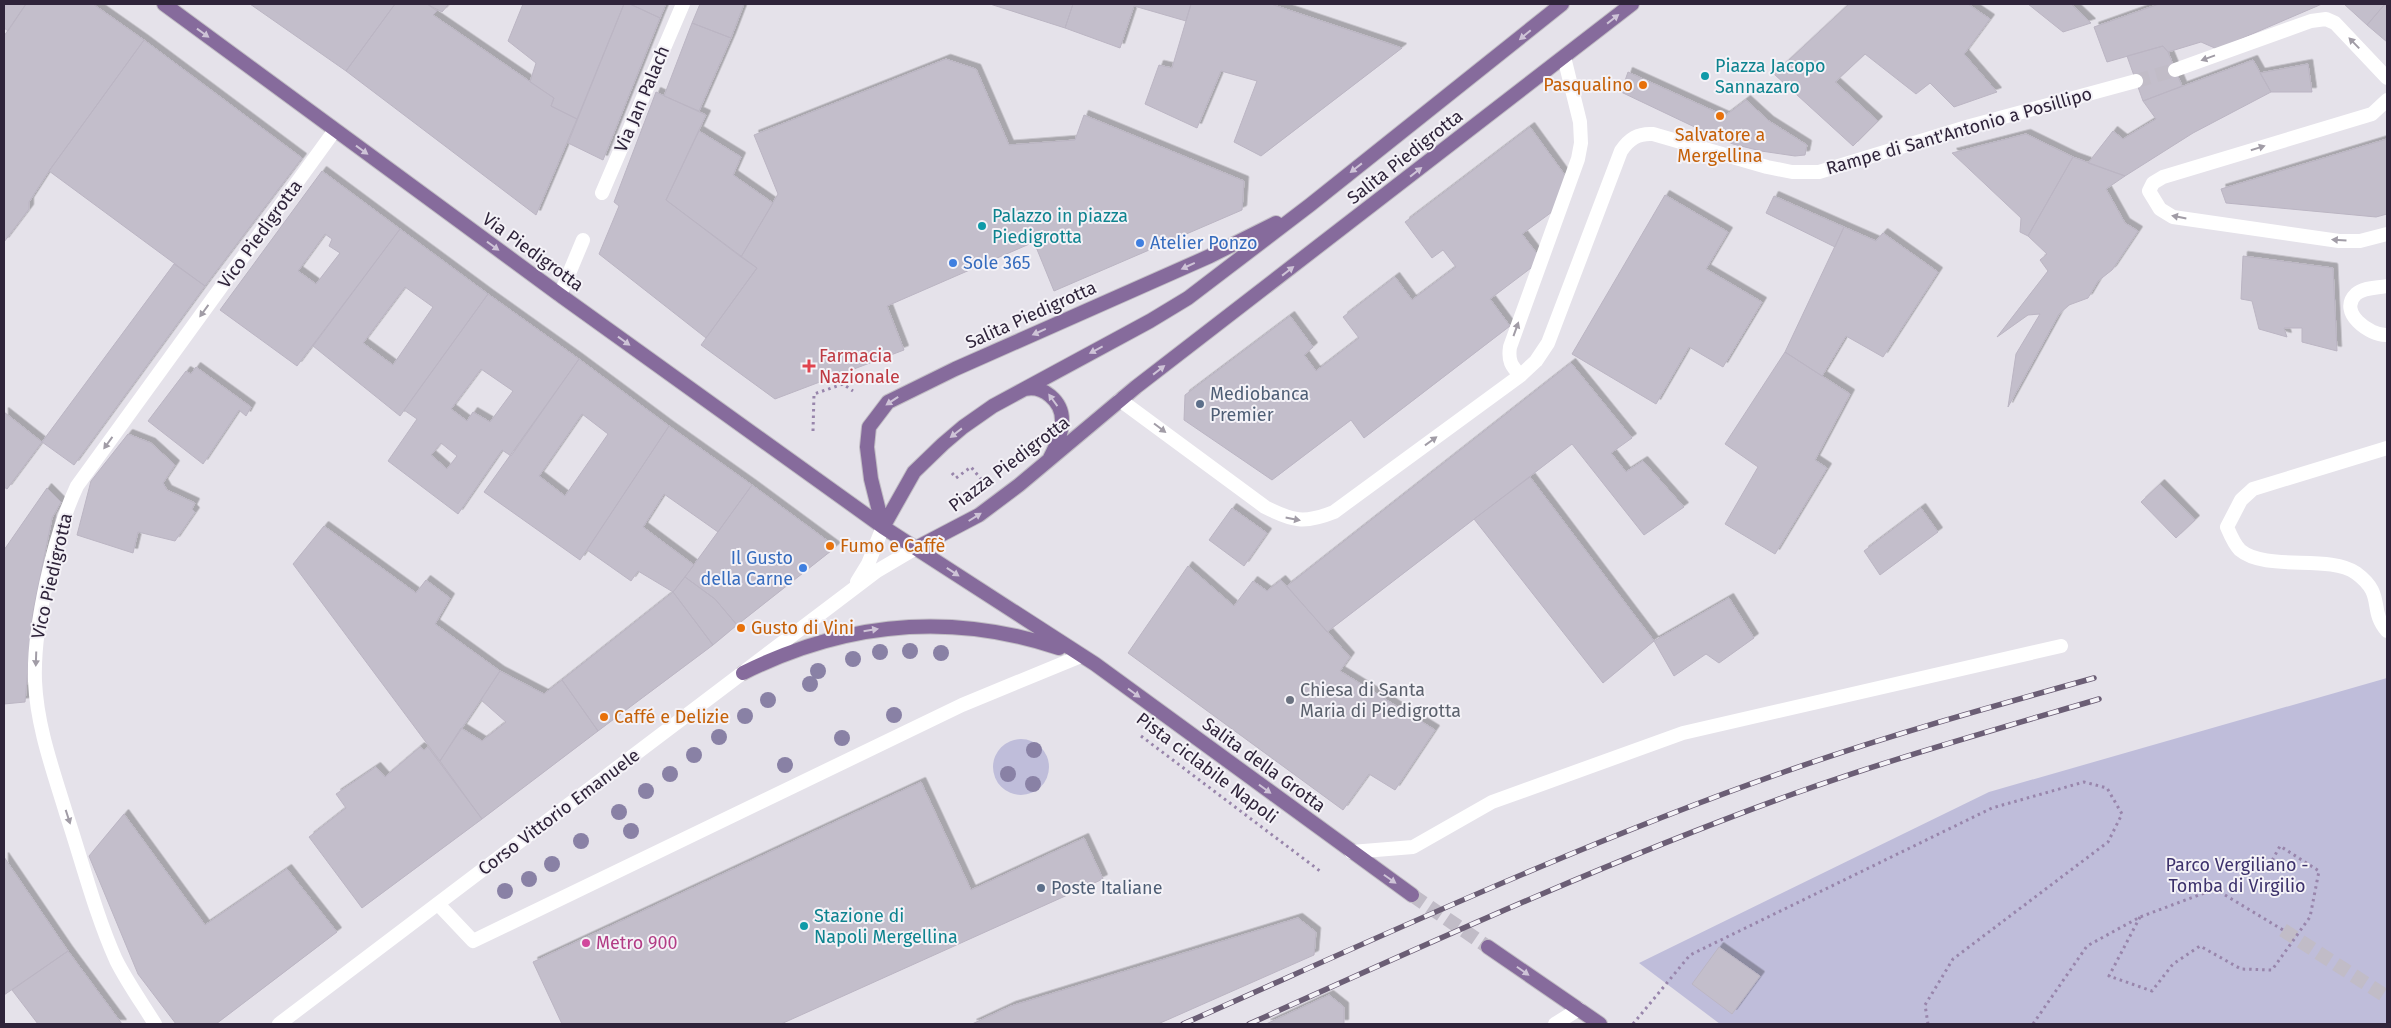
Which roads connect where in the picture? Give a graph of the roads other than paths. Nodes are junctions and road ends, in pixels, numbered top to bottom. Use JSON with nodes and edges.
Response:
{"nodes":[{"id":1,"x":164,"y":4,"type":"edge"},
{"id":2,"x":683,"y":4,"type":"edge"},
{"id":3,"x":1562,"y":4,"type":"edge"},
{"id":4,"x":1632,"y":4,"type":"edge"},
{"id":5,"x":1564,"y":57,"type":"junction"},
{"id":6,"x":2175,"y":70,"type":"tunnel mouth"},
{"id":7,"x":2387,"y":78,"type":"edge"},
{"id":8,"x":2136,"y":81,"type":"tunnel mouth"},
{"id":9,"x":2387,"y":100,"type":"edge"},
{"id":10,"x":335,"y":130,"type":"junction"},
{"id":11,"x":602,"y":194,"type":"dead end"},
{"id":12,"x":1310,"y":205,"type":"junction"},
{"id":13,"x":2387,"y":234,"type":"edge"},
{"id":14,"x":583,"y":240,"type":"dead end"},
{"id":15,"x":2387,"y":286,"type":"edge"},
{"id":16,"x":560,"y":295,"type":"junction"},
{"id":17,"x":2387,"y":335,"type":"edge"},
{"id":18,"x":1521,"y":374,"type":"junction"},
{"id":19,"x":1022,"y":390,"type":"junction"},
{"id":20,"x":1120,"y":400,"type":"junction"},
{"id":21,"x":2387,"y":448,"type":"edge"},
{"id":22,"x":1048,"y":461,"type":"junction"},
{"id":23,"x":883,"y":526,"type":"junction"},
{"id":24,"x":916,"y":548,"type":"junction"},
{"id":25,"x":839,"y":600,"type":"junction"},
{"id":26,"x":2387,"y":631,"type":"edge"},
{"id":27,"x":2061,"y":646,"type":"dead end"},
{"id":28,"x":1081,"y":656,"type":"junction"},
{"id":29,"x":743,"y":673,"type":"junction"},
{"id":30,"x":1351,"y":852,"type":"junction"},
{"id":31,"x":1412,"y":895,"type":"tunnel mouth"},
{"id":32,"x":438,"y":904,"type":"junction"},
{"id":33,"x":1488,"y":947,"type":"tunnel mouth"},
{"id":34,"x":1579,"y":1009,"type":"junction"},
{"id":35,"x":155,"y":1024,"type":"edge"},
{"id":36,"x":279,"y":1024,"type":"edge"},
{"id":37,"x":1555,"y":1024,"type":"edge"},
{"id":38,"x":1600,"y":1024,"type":"edge"}],
"edges":[{"from":1,"to":10,"type":"main road","name":"Via Piedigrotta","one_way":true},
{"from":2,"to":11,"type":"street","name":"Via Jan Palach"},
{"from":3,"to":12,"type":"main road","name":"Salita Piedigrotta","one_way":true},
{"from":5,"to":4,"type":"main road","name":"Salita Piedigrotta","one_way":true},
{"from":18,"to":5,"type":"street","one_way":true},
{"from":20,"to":5,"type":"main road","name":"Salita Piedigrotta","one_way":true},
{"from":7,"to":6,"type":"street","one_way":true},
{"from":8,"to":18,"type":"street","name":"Rampe di Sant'Antonio a Posillipo"},
{"from":13,"to":9,"type":"street","one_way":true},
{"from":10,"to":16,"type":"main road","name":"Via Piedigrotta","one_way":true},
{"from":10,"to":35,"type":"street","name":"Vico Piedigrotta","one_way":true},
{"from":12,"to":19,"type":"main road","name":"Salita Piedigrotta","one_way":true},
{"from":12,"to":23,"type":"main road","name":"Salita Piedigrotta","one_way":true},
{"from":14,"to":16,"type":"street"},
{"from":15,"to":17,"type":"street"},
{"from":16,"to":23,"type":"main road","name":"Via Piedigrotta","one_way":true},
{"from":20,"to":18,"type":"street","name":"Rampe di Sant'Antonio a Posillipo","one_way":true},
{"from":22,"to":19,"type":"main road","one_way":true},
{"from":19,"to":23,"type":"main road","name":"Salita Piedigrotta","one_way":true},
{"from":20,"to":22,"type":"main road","name":"Piazza Piedigrotta"},
{"from":21,"to":26,"type":"street"},
{"from":24,"to":22,"type":"main road","name":"Piazza Piedigrotta","one_way":true},
{"from":23,"to":24,"type":"main road","name":"Via Piedigrotta"},
{"from":23,"to":25,"type":"street","name":"Salita Piedigrotta"},
{"from":24,"to":25,"type":"street","name":"Piazza Piedigrotta"},
{"from":24,"to":28,"type":"main road","name":"Via Piedigrotta","one_way":true},
{"from":25,"to":29,"type":"street","name":"Corso Vittorio Emanuele"},
{"from":27,"to":30,"type":"street"},
{"from":29,"to":28,"type":"main road","one_way":true},
{"from":28,"to":30,"type":"main road","name":"Salita della Grotta","one_way":true},
{"from":28,"to":32,"type":"street"},
{"from":29,"to":32,"type":"street","name":"Corso Vittorio Emanuele"},
{"from":30,"to":31,"type":"main road","name":"Salita della Grotta","one_way":true},
{"from":32,"to":36,"type":"street","name":"Corso Vittorio Emanuele"},
{"from":33,"to":34,"type":"main road","one_way":true},
{"from":34,"to":37,"type":"street"},
{"from":34,"to":38,"type":"main road"}]}
